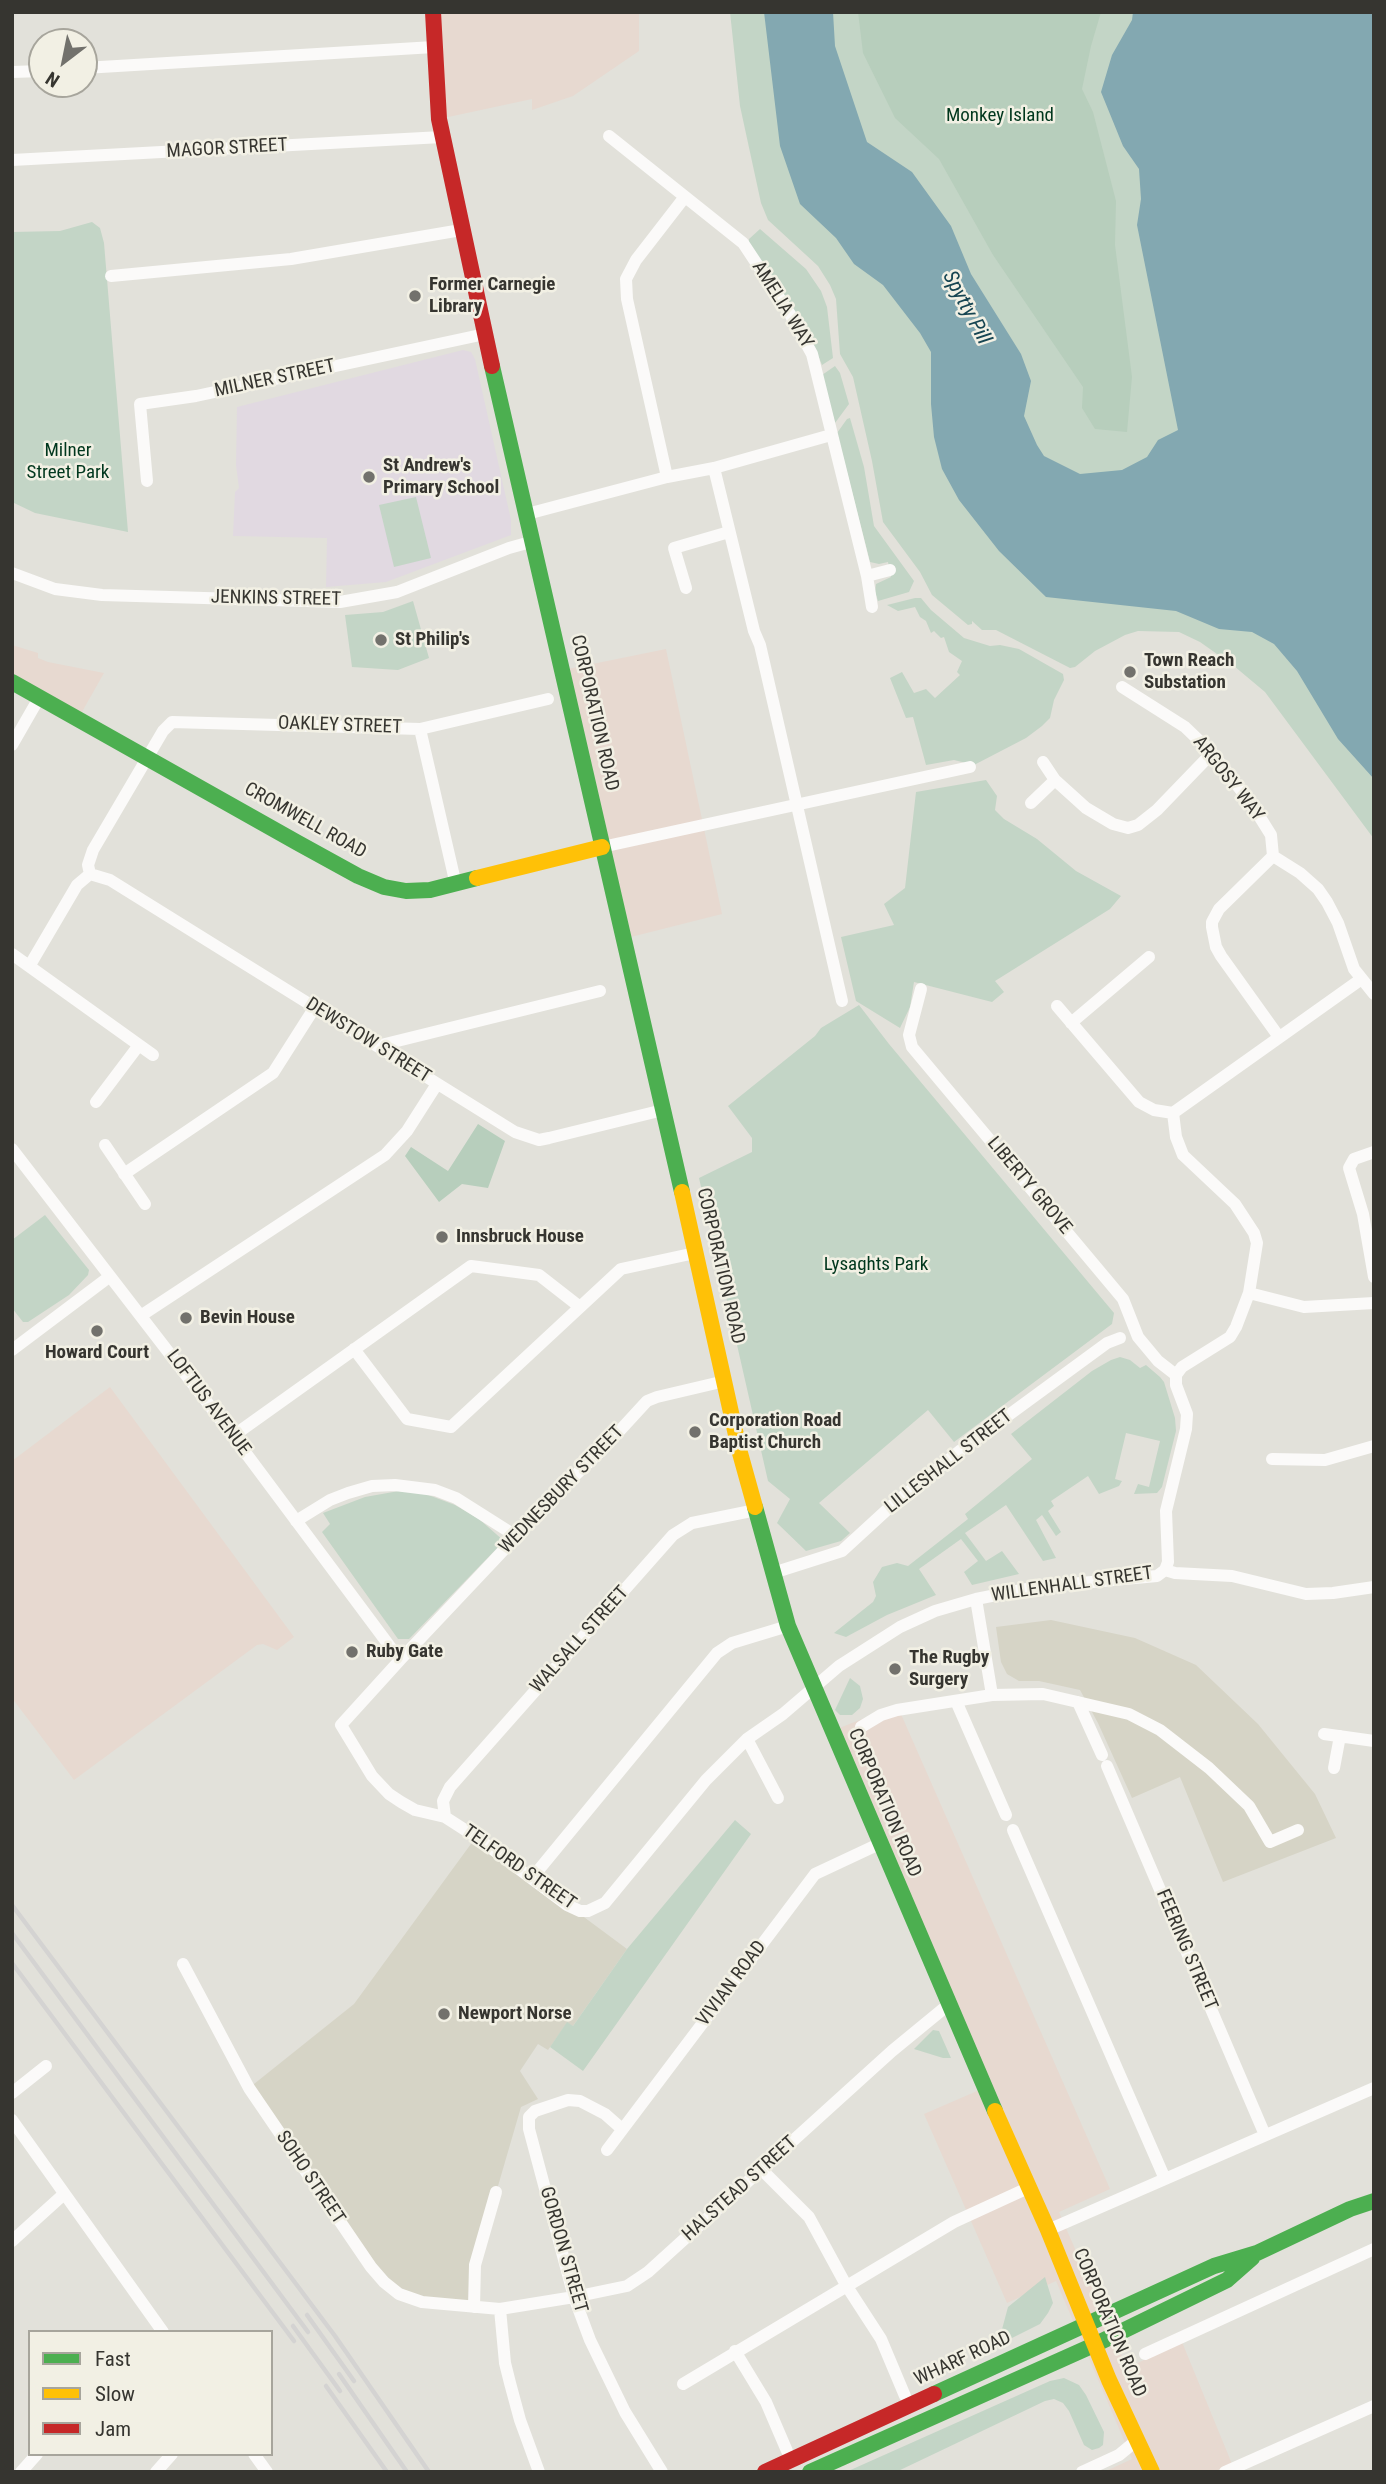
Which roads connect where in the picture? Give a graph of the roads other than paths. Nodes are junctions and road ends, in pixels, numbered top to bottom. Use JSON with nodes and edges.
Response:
{"nodes":[{"id":1,"x":433,"y":12,"type":"edge"},
{"id":2,"x":433,"y":47,"type":"junction"},
{"id":3,"x":98,"y":67,"type":"edge"},
{"id":4,"x":609,"y":136,"type":"dead end"},
{"id":5,"x":442,"y":137,"type":"junction"},
{"id":6,"x":12,"y":160,"type":"edge"},
{"id":7,"x":684,"y":198,"type":"junction"},
{"id":8,"x":461,"y":230,"type":"junction"},
{"id":9,"x":111,"y":276,"type":"dead end"},
{"id":10,"x":485,"y":334,"type":"junction"},
{"id":11,"x":831,"y":435,"type":"junction"},
{"id":12,"x":714,"y":468,"type":"junction"},
{"id":13,"x":667,"y":477,"type":"junction"},
{"id":14,"x":147,"y":481,"type":"dead end"},
{"id":15,"x":527,"y":514,"type":"junction"},
{"id":16,"x":729,"y":532,"type":"junction"},
{"id":17,"x":534,"y":541,"type":"junction"},
{"id":18,"x":890,"y":570,"type":"dead end"},
{"id":19,"x":12,"y":573,"type":"edge"},
{"id":20,"x":867,"y":576,"type":"junction"},
{"id":21,"x":686,"y":588,"type":"dead end"},
{"id":22,"x":872,"y":607,"type":"dead end"},
{"id":23,"x":12,"y":682,"type":"edge"},
{"id":24,"x":1122,"y":687,"type":"dead end"},
{"id":25,"x":39,"y":698,"type":"junction"},
{"id":26,"x":548,"y":699,"type":"dead end"},
{"id":27,"x":420,"y":729,"type":"junction"},
{"id":28,"x":12,"y":745,"type":"edge"},
{"id":29,"x":1212,"y":753,"type":"junction"},
{"id":30,"x":147,"y":757,"type":"junction"},
{"id":31,"x":1043,"y":762,"type":"dead end"},
{"id":32,"x":970,"y":766,"type":"dead end"},
{"id":33,"x":1055,"y":780,"type":"junction"},
{"id":34,"x":1031,"y":803,"type":"dead end"},
{"id":35,"x":797,"y":804,"type":"junction"},
{"id":36,"x":601,"y":847,"type":"junction"},
{"id":37,"x":1273,"y":856,"type":"junction"},
{"id":38,"x":90,"y":874,"type":"junction"},
{"id":39,"x":456,"y":884,"type":"junction"},
{"id":40,"x":12,"y":954,"type":"edge"},
{"id":41,"x":1149,"y":957,"type":"dead end"},
{"id":42,"x":30,"y":965,"type":"junction"},
{"id":43,"x":1360,"y":980,"type":"junction"},
{"id":44,"x":921,"y":989,"type":"dead end"},
{"id":45,"x":600,"y":991,"type":"dead end"},
{"id":46,"x":1374,"y":995,"type":"edge"},
{"id":47,"x":842,"y":1000,"type":"dead end"},
{"id":48,"x":1056,"y":1006,"type":"dead end"},
{"id":49,"x":315,"y":1007,"type":"junction"},
{"id":50,"x":1071,"y":1023,"type":"junction"},
{"id":51,"x":1279,"y":1037,"type":"junction"},
{"id":52,"x":139,"y":1045,"type":"junction"},
{"id":53,"x":377,"y":1046,"type":"junction"},
{"id":54,"x":153,"y":1055,"type":"dead end"},
{"id":55,"x":437,"y":1084,"type":"junction"},
{"id":56,"x":96,"y":1102,"type":"dead end"},
{"id":57,"x":663,"y":1110,"type":"junction"},
{"id":58,"x":1173,"y":1113,"type":"junction"},
{"id":59,"x":105,"y":1145,"type":"dead end"},
{"id":60,"x":12,"y":1149,"type":"edge"},
{"id":61,"x":1374,"y":1152,"type":"edge"},
{"id":62,"x":124,"y":1174,"type":"junction"},
{"id":63,"x":145,"y":1204,"type":"dead end"},
{"id":64,"x":695,"y":1253,"type":"junction"},
{"id":65,"x":109,"y":1277,"type":"junction"},
{"id":66,"x":1374,"y":1277,"type":"edge"},
{"id":67,"x":1249,"y":1293,"type":"junction"},
{"id":68,"x":1374,"y":1303,"type":"edge"},
{"id":69,"x":580,"y":1307,"type":"junction"},
{"id":70,"x":142,"y":1315,"type":"junction"},
{"id":71,"x":1120,"y":1338,"type":"dead end"},
{"id":72,"x":354,"y":1349,"type":"junction"},
{"id":73,"x":12,"y":1350,"type":"edge"},
{"id":74,"x":1176,"y":1375,"type":"junction"},
{"id":75,"x":725,"y":1381,"type":"junction"},
{"id":76,"x":233,"y":1436,"type":"junction"},
{"id":77,"x":1374,"y":1446,"type":"edge"},
{"id":78,"x":1272,"y":1459,"type":"dead end"},
{"id":79,"x":756,"y":1510,"type":"junction"},
{"id":80,"x":296,"y":1521,"type":"junction"},
{"id":81,"x":516,"y":1536,"type":"junction"},
{"id":82,"x":1165,"y":1570,"type":"junction"},
{"id":83,"x":773,"y":1573,"type":"junction"},
{"id":84,"x":1374,"y":1587,"type":"edge"},
{"id":85,"x":976,"y":1599,"type":"junction"},
{"id":86,"x":788,"y":1626,"type":"junction"},
{"id":87,"x":400,"y":1660,"type":"junction"},
{"id":88,"x":814,"y":1688,"type":"junction"},
{"id":89,"x":992,"y":1695,"type":"junction"},
{"id":90,"x":956,"y":1701,"type":"junction"},
{"id":91,"x":1078,"y":1702,"type":"junction"},
{"id":92,"x":861,"y":1727,"type":"dead end"},
{"id":93,"x":1324,"y":1734,"type":"dead end"},
{"id":94,"x":1340,"y":1736,"type":"junction"},
{"id":95,"x":747,"y":1739,"type":"junction"},
{"id":96,"x":1374,"y":1741,"type":"edge"},
{"id":97,"x":1334,"y":1768,"type":"dead end"},
{"id":98,"x":778,"y":1798,"type":"dead end"},
{"id":99,"x":1006,"y":1815,"type":"dead end"},
{"id":100,"x":445,"y":1817,"type":"junction"},
{"id":101,"x":1013,"y":1830,"type":"dead end"},
{"id":102,"x":1298,"y":1830,"type":"dead end"},
{"id":103,"x":879,"y":1844,"type":"junction"},
{"id":104,"x":532,"y":1878,"type":"junction"},
{"id":105,"x":183,"y":1964,"type":"dead end"},
{"id":106,"x":947,"y":2005,"type":"junction"},
{"id":107,"x":46,"y":2066,"type":"dead end"},
{"id":108,"x":1373,"y":2090,"type":"edge"},
{"id":109,"x":12,"y":2093,"type":"edge"},
{"id":110,"x":12,"y":2120,"type":"edge"},
{"id":111,"x":622,"y":2129,"type":"junction"},
{"id":112,"x":1265,"y":2135,"type":"junction"},
{"id":113,"x":607,"y":2150,"type":"dead end"},
{"id":114,"x":762,"y":2170,"type":"junction"},
{"id":115,"x":1165,"y":2179,"type":"junction"},
{"id":116,"x":1028,"y":2188,"type":"junction"},
{"id":117,"x":495,"y":2192,"type":"dead end"},
{"id":118,"x":64,"y":2194,"type":"junction"},
{"id":119,"x":1374,"y":2201,"type":"edge"},
{"id":120,"x":1048,"y":2230,"type":"junction"},
{"id":121,"x":12,"y":2241,"type":"edge"},
{"id":122,"x":1374,"y":2249,"type":"edge"},
{"id":123,"x":1257,"y":2253,"type":"junction"},
{"id":124,"x":846,"y":2285,"type":"junction"},
{"id":125,"x":574,"y":2297,"type":"junction"},
{"id":126,"x":474,"y":2307,"type":"junction"},
{"id":127,"x":499,"y":2309,"type":"junction"},
{"id":128,"x":1087,"y":2325,"type":"junction"},
{"id":129,"x":159,"y":2330,"type":"edge"},
{"id":130,"x":1094,"y":2345,"type":"junction"},
{"id":131,"x":735,"y":2351,"type":"junction"},
{"id":132,"x":1145,"y":2354,"type":"dead end"},
{"id":133,"x":683,"y":2384,"type":"dead end"},
{"id":134,"x":905,"y":2396,"type":"dead end"},
{"id":135,"x":1374,"y":2406,"type":"edge"},
{"id":136,"x":1136,"y":2441,"type":"junction"},
{"id":137,"x":787,"y":2451,"type":"dead end"},
{"id":138,"x":35,"y":2456,"type":"edge"},
{"id":139,"x":170,"y":2456,"type":"edge"},
{"id":140,"x":255,"y":2456,"type":"edge"},
{"id":141,"x":21,"y":2472,"type":"edge"},
{"id":142,"x":156,"y":2472,"type":"edge"},
{"id":143,"x":267,"y":2472,"type":"edge"},
{"id":144,"x":539,"y":2472,"type":"edge"},
{"id":145,"x":662,"y":2472,"type":"edge"},
{"id":146,"x":765,"y":2472,"type":"edge"},
{"id":147,"x":810,"y":2472,"type":"edge"},
{"id":148,"x":1082,"y":2472,"type":"edge"},
{"id":149,"x":1152,"y":2472,"type":"edge"},
{"id":150,"x":1225,"y":2472,"type":"edge"}],
"edges":[{"from":1,"to":2,"type":"street","name":"CORPORATION ROAD"},
{"from":2,"to":3,"type":"street"},
{"from":2,"to":5,"type":"street","name":"CORPORATION ROAD"},
{"from":4,"to":7,"type":"street","name":"AMELIA WAY"},
{"from":5,"to":6,"type":"street","name":"MAGOR STREET"},
{"from":5,"to":8,"type":"street","name":"CORPORATION ROAD"},
{"from":7,"to":11,"type":"street","name":"AMELIA WAY"},
{"from":7,"to":13,"type":"street"},
{"from":8,"to":9,"type":"street"},
{"from":8,"to":10,"type":"street","name":"CORPORATION ROAD"},
{"from":10,"to":14,"type":"street","name":"MILNER STREET"},
{"from":10,"to":15,"type":"street","name":"CORPORATION ROAD"},
{"from":11,"to":12,"type":"street"},
{"from":11,"to":20,"type":"street","name":"AMELIA WAY"},
{"from":12,"to":13,"type":"street"},
{"from":12,"to":16,"type":"street"},
{"from":13,"to":15,"type":"street"},
{"from":15,"to":17,"type":"street","name":"CORPORATION ROAD"},
{"from":16,"to":21,"type":"street"},
{"from":16,"to":35,"type":"street"},
{"from":17,"to":19,"type":"street","name":"JENKINS STREET"},
{"from":17,"to":36,"type":"street","name":"CORPORATION ROAD"},
{"from":18,"to":20,"type":"street"},
{"from":20,"to":22,"type":"street","name":"AMELIA WAY"},
{"from":23,"to":25,"type":"street","name":"CROMWELL ROAD"},
{"from":24,"to":29,"type":"street","name":"ARGOSY WAY"},
{"from":25,"to":28,"type":"street"},
{"from":25,"to":30,"type":"street","name":"CROMWELL ROAD"},
{"from":26,"to":27,"type":"street","name":"OAKLEY STREET"},
{"from":27,"to":30,"type":"street","name":"OAKLEY STREET"},
{"from":27,"to":39,"type":"street"},
{"from":29,"to":33,"type":"street"},
{"from":29,"to":37,"type":"street","name":"ARGOSY WAY"},
{"from":30,"to":38,"type":"street"},
{"from":30,"to":39,"type":"street","name":"CROMWELL ROAD"},
{"from":31,"to":33,"type":"street"},
{"from":32,"to":35,"type":"street"},
{"from":33,"to":34,"type":"street"},
{"from":35,"to":36,"type":"street"},
{"from":35,"to":47,"type":"street"},
{"from":36,"to":39,"type":"street","name":"CROMWELL ROAD"},
{"from":36,"to":57,"type":"street","name":"CORPORATION ROAD"},
{"from":37,"to":43,"type":"street"},
{"from":37,"to":51,"type":"street"},
{"from":38,"to":42,"type":"street"},
{"from":38,"to":49,"type":"street","name":"DEWSTOW STREET"},
{"from":40,"to":42,"type":"street"},
{"from":41,"to":50,"type":"street"},
{"from":42,"to":52,"type":"street"},
{"from":43,"to":46,"type":"street"},
{"from":43,"to":51,"type":"street"},
{"from":44,"to":74,"type":"street","name":"LIBERTY GROVE"},
{"from":45,"to":53,"type":"street"},
{"from":48,"to":50,"type":"street"},
{"from":49,"to":53,"type":"street","name":"DEWSTOW STREET"},
{"from":49,"to":62,"type":"street"},
{"from":50,"to":58,"type":"street"},
{"from":51,"to":58,"type":"street"},
{"from":52,"to":54,"type":"street"},
{"from":52,"to":56,"type":"street"},
{"from":53,"to":55,"type":"street","name":"DEWSTOW STREET"},
{"from":55,"to":57,"type":"street","name":"DEWSTOW STREET"},
{"from":55,"to":70,"type":"street"},
{"from":57,"to":64,"type":"street","name":"CORPORATION ROAD"},
{"from":58,"to":67,"type":"street"},
{"from":59,"to":62,"type":"street"},
{"from":60,"to":65,"type":"street","name":"LOFTUS AVENUE"},
{"from":61,"to":66,"type":"street"},
{"from":62,"to":63,"type":"street"},
{"from":64,"to":69,"type":"street"},
{"from":64,"to":75,"type":"street","name":"CORPORATION ROAD"},
{"from":65,"to":70,"type":"street","name":"LOFTUS AVENUE"},
{"from":65,"to":73,"type":"street"},
{"from":67,"to":68,"type":"street"},
{"from":67,"to":74,"type":"street"},
{"from":69,"to":72,"type":"street"},
{"from":69,"to":72,"type":"street"},
{"from":70,"to":76,"type":"street","name":"LOFTUS AVENUE"},
{"from":71,"to":83,"type":"street","name":"LILLESHALL STREET"},
{"from":72,"to":76,"type":"street"},
{"from":74,"to":82,"type":"street"},
{"from":75,"to":79,"type":"street","name":"CORPORATION ROAD"},
{"from":75,"to":81,"type":"street","name":"WEDNESBURY STREET"},
{"from":76,"to":80,"type":"street","name":"LOFTUS AVENUE"},
{"from":77,"to":78,"type":"street"},
{"from":79,"to":83,"type":"street","name":"CORPORATION ROAD"},
{"from":79,"to":100,"type":"street","name":"WALSALL STREET"},
{"from":80,"to":81,"type":"street"},
{"from":80,"to":87,"type":"street","name":"LOFTUS AVENUE"},
{"from":81,"to":87,"type":"street","name":"WEDNESBURY STREET"},
{"from":82,"to":84,"type":"street","name":"WILLENHALL STREET"},
{"from":82,"to":85,"type":"street","name":"WILLENHALL STREET"},
{"from":83,"to":86,"type":"street","name":"CORPORATION ROAD"},
{"from":85,"to":88,"type":"street","name":"WILLENHALL STREET"},
{"from":85,"to":89,"type":"street","name":"WILLENHALL STREET"},
{"from":86,"to":88,"type":"street","name":"CORPORATION ROAD"},
{"from":86,"to":104,"type":"street"},
{"from":87,"to":100,"type":"street","name":"TELFORD STREET"},
{"from":88,"to":95,"type":"street","name":"TELFORD STREET"},
{"from":88,"to":103,"type":"street","name":"CORPORATION ROAD"},
{"from":89,"to":90,"type":"street"},
{"from":89,"to":91,"type":"street"},
{"from":90,"to":92,"type":"street"},
{"from":90,"to":99,"type":"street"},
{"from":91,"to":102,"type":"street"},
{"from":91,"to":112,"type":"street","name":"FEERING STREET"},
{"from":93,"to":94,"type":"street"},
{"from":94,"to":96,"type":"street"},
{"from":94,"to":97,"type":"street"},
{"from":95,"to":98,"type":"street"},
{"from":95,"to":104,"type":"street","name":"TELFORD STREET"},
{"from":100,"to":104,"type":"street","name":"TELFORD STREET"},
{"from":101,"to":115,"type":"street"},
{"from":103,"to":106,"type":"street","name":"CORPORATION ROAD"},
{"from":103,"to":111,"type":"street","name":"VIVIAN ROAD"},
{"from":105,"to":126,"type":"street","name":"SOHO STREET"},
{"from":106,"to":114,"type":"street","name":"HALSTEAD STREET"},
{"from":106,"to":116,"type":"street","name":"CORPORATION ROAD"},
{"from":107,"to":109,"type":"street"},
{"from":108,"to":112,"type":"street"},
{"from":110,"to":118,"type":"street"},
{"from":111,"to":113,"type":"street","name":"VIVIAN ROAD"},
{"from":111,"to":125,"type":"street","name":"GORDON STREET"},
{"from":112,"to":115,"type":"street"},
{"from":114,"to":124,"type":"street"},
{"from":114,"to":125,"type":"street","name":"HALSTEAD STREET"},
{"from":115,"to":120,"type":"street"},
{"from":116,"to":120,"type":"street","name":"CORPORATION ROAD"},
{"from":116,"to":124,"type":"street"},
{"from":117,"to":126,"type":"street"},
{"from":118,"to":121,"type":"street"},
{"from":118,"to":129,"type":"street"},
{"from":119,"to":123,"type":"street"},
{"from":120,"to":128,"type":"street","name":"CORPORATION ROAD"},
{"from":122,"to":132,"type":"street"},
{"from":123,"to":128,"type":"street","name":"WHARF ROAD"},
{"from":123,"to":130,"type":"street","name":"WHARF ROAD"},
{"from":124,"to":131,"type":"street"},
{"from":124,"to":134,"type":"street"},
{"from":125,"to":127,"type":"street","name":"HALSTEAD STREET"},
{"from":125,"to":145,"type":"street","name":"GORDON STREET"},
{"from":126,"to":127,"type":"street","name":"SOHO STREET"},
{"from":127,"to":144,"type":"street"},
{"from":128,"to":130,"type":"street","name":"CORPORATION ROAD"},
{"from":128,"to":146,"type":"street","name":"WHARF ROAD"},
{"from":130,"to":136,"type":"street","name":"CORPORATION ROAD"},
{"from":130,"to":147,"type":"street","name":"WHARF ROAD"},
{"from":131,"to":133,"type":"street"},
{"from":131,"to":137,"type":"street"},
{"from":135,"to":150,"type":"street"},
{"from":136,"to":148,"type":"street"},
{"from":136,"to":149,"type":"street","name":"CORPORATION ROAD"},
{"from":138,"to":141,"type":"street"},
{"from":139,"to":142,"type":"street"},
{"from":140,"to":143,"type":"street"}]}
